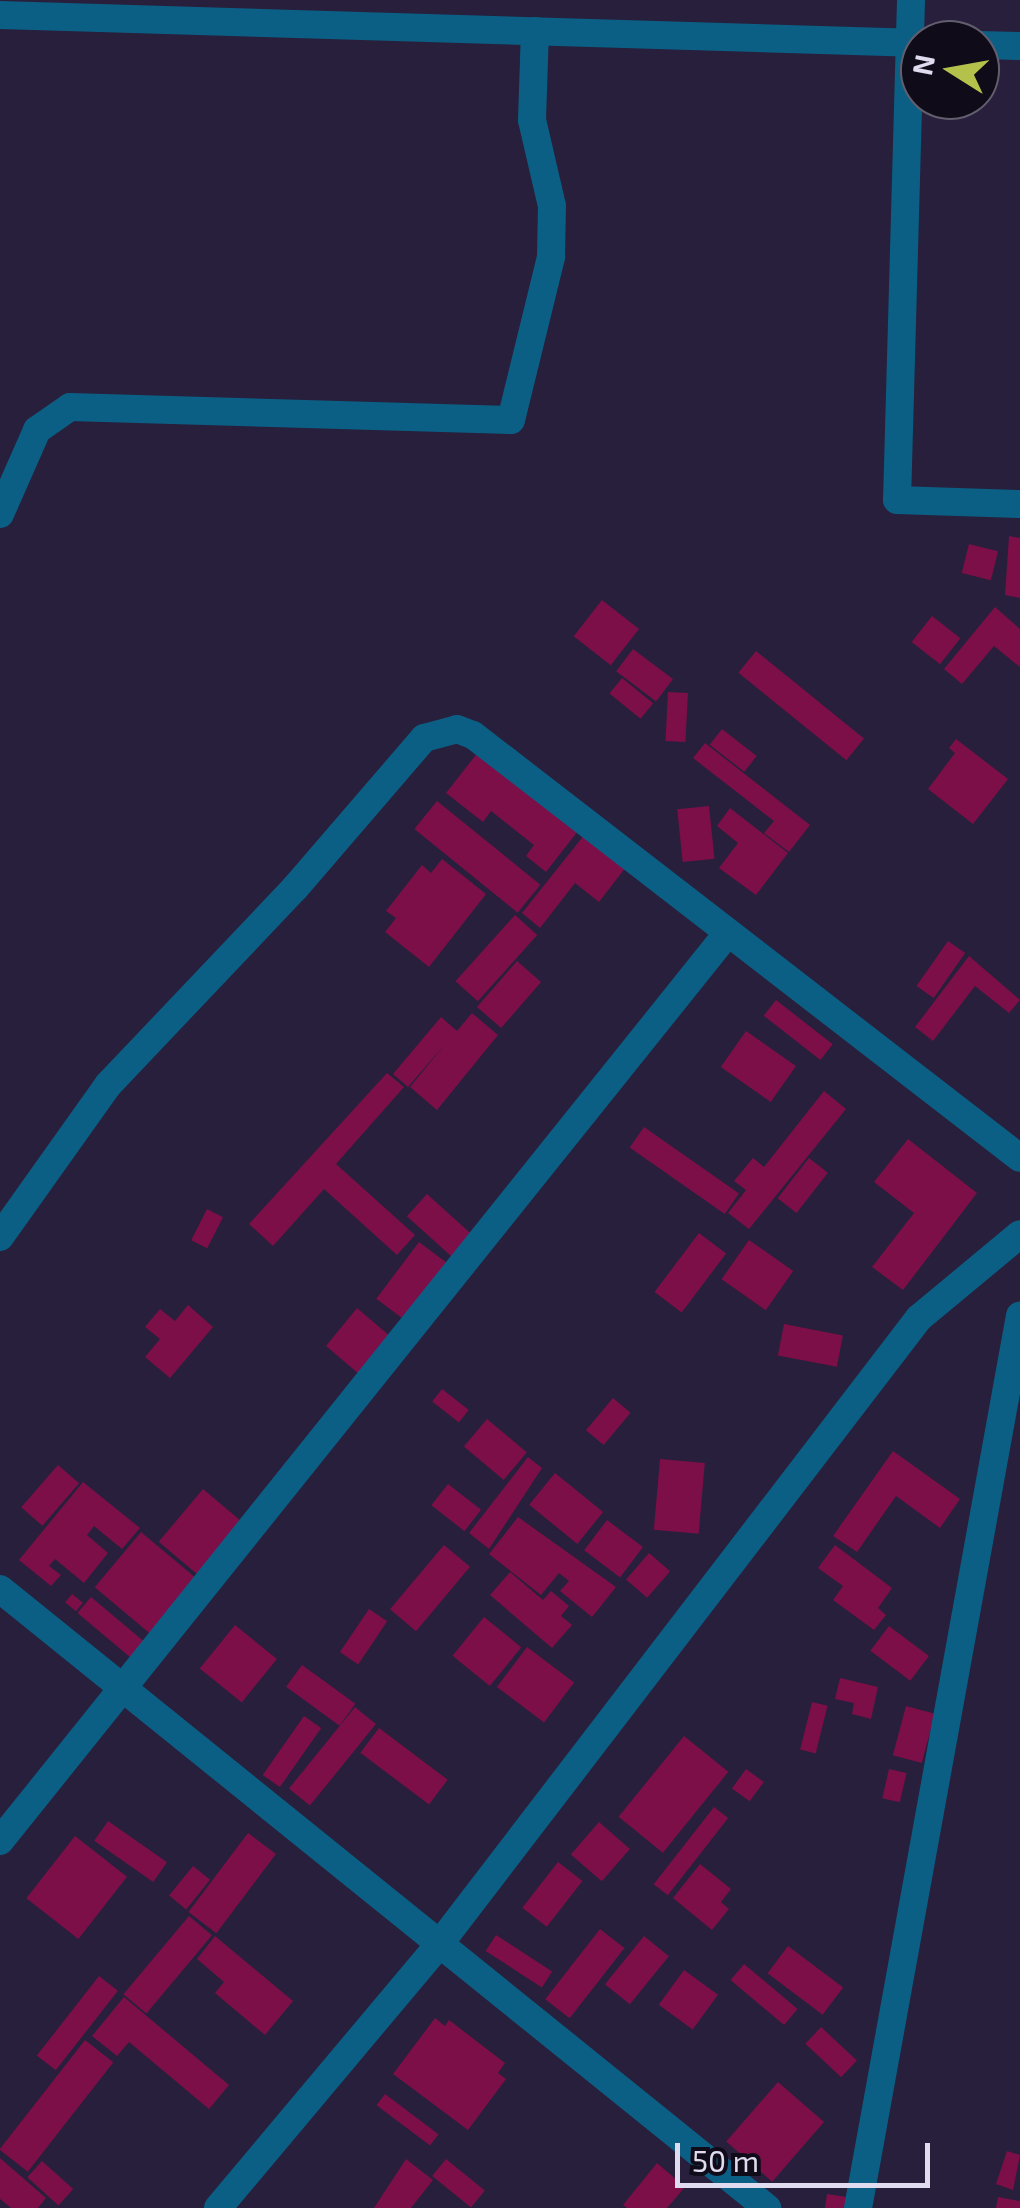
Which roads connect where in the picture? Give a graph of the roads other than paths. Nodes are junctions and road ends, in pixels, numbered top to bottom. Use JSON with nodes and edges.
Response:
{"nodes":[{"id":1,"x":342,"y":12,"type":"edge"},
{"id":2,"x":0,"y":14,"type":"edge"},
{"id":3,"x":535,"y":31,"type":"junction"},
{"id":4,"x":900,"y":43,"type":"edge"},
{"id":5,"x":912,"y":120,"type":"edge"},
{"id":6,"x":1020,"y":504,"type":"edge"},
{"id":7,"x":0,"y":514,"type":"edge"},
{"id":8,"x":726,"y":935,"type":"junction"},
{"id":9,"x":1020,"y":1158,"type":"edge"},
{"id":10,"x":1020,"y":1234,"type":"edge"},
{"id":11,"x":0,"y":1237,"type":"edge"},
{"id":12,"x":1020,"y":1316,"type":"edge"},
{"id":13,"x":0,"y":1589,"type":"edge"},
{"id":14,"x":126,"y":1688,"type":"junction"},
{"id":15,"x":0,"y":1841,"type":"edge"},
{"id":16,"x":442,"y":1942,"type":"junction"},
{"id":17,"x":218,"y":2208,"type":"edge"},
{"id":18,"x":767,"y":2208,"type":"edge"},
{"id":19,"x":858,"y":2208,"type":"edge"}],
"edges":[{"from":1,"to":2,"type":"street"},
{"from":1,"to":3,"type":"street"},
{"from":3,"to":4,"type":"street"},
{"from":3,"to":7,"type":"street"},
{"from":5,"to":6,"type":"street"},
{"from":8,"to":9,"type":"street"},
{"from":8,"to":11,"type":"street"},
{"from":8,"to":14,"type":"street"},
{"from":10,"to":16,"type":"street"},
{"from":12,"to":19,"type":"street"},
{"from":13,"to":14,"type":"street"},
{"from":14,"to":15,"type":"street"},
{"from":14,"to":16,"type":"street"},
{"from":16,"to":17,"type":"street"},
{"from":16,"to":18,"type":"street"}]}
